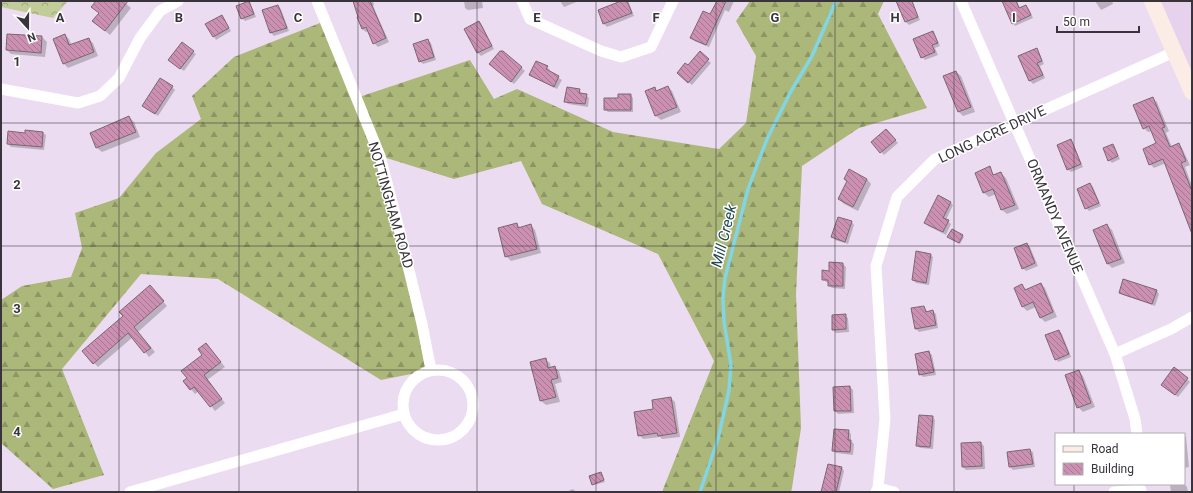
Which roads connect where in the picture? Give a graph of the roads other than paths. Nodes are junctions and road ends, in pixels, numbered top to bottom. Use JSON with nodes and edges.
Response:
{"nodes":[{"id":1,"x":178,"y":1,"type":"edge"},
{"id":2,"x":316,"y":1,"type":"edge"},
{"id":3,"x":522,"y":1,"type":"edge"},
{"id":4,"x":673,"y":1,"type":"edge"},
{"id":5,"x":961,"y":1,"type":"edge"},
{"id":6,"x":1152,"y":1,"type":"edge"},
{"id":7,"x":1174,"y":52,"type":"junction"},
{"id":8,"x":1,"y":89,"type":"edge"},
{"id":9,"x":1192,"y":92,"type":"edge"},
{"id":10,"x":1015,"y":123,"type":"junction"},
{"id":11,"x":1192,"y":317,"type":"edge"},
{"id":12,"x":1115,"y":354,"type":"junction"},
{"id":13,"x":431,"y":370,"type":"junction"},
{"id":14,"x":404,"y":414,"type":"junction"},
{"id":15,"x":1137,"y":433,"type":"edge"},
{"id":16,"x":1141,"y":489,"type":"edge"},
{"id":17,"x":877,"y":490,"type":"edge"},
{"id":18,"x":130,"y":492,"type":"edge"},
{"id":19,"x":894,"y":492,"type":"edge"},
{"id":20,"x":1114,"y":492,"type":"edge"}],
"edges":[{"from":1,"to":8,"type":"street"},
{"from":2,"to":13,"type":"street","name":"NOTTINGHAM ROAD"},
{"from":3,"to":4,"type":"street"},
{"from":5,"to":10,"type":"street","name":"ORMANDY AVENUE"},
{"from":6,"to":7,"type":"street"},
{"from":7,"to":9,"type":"street"},
{"from":7,"to":10,"type":"street","name":"LONG ACRE DRIVE"},
{"from":10,"to":12,"type":"street","name":"ORMANDY AVENUE"},
{"from":10,"to":17,"type":"street","name":"LONG ACRE DRIVE"},
{"from":11,"to":12,"type":"street"},
{"from":12,"to":15,"type":"street","name":"ORMANDY AVENUE"},
{"from":13,"to":14,"type":"street"},
{"from":13,"to":14,"type":"street"},
{"from":14,"to":18,"type":"street"},
{"from":16,"to":20,"type":"street"},
{"from":17,"to":19,"type":"street"}]}
